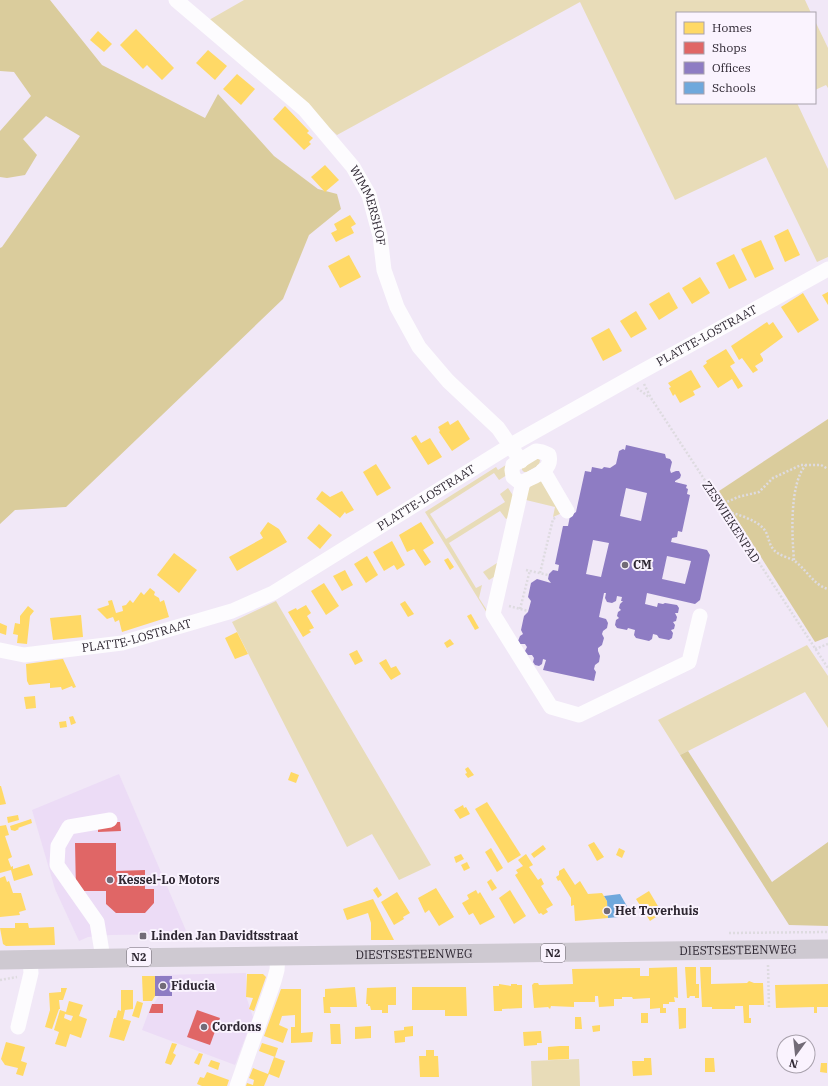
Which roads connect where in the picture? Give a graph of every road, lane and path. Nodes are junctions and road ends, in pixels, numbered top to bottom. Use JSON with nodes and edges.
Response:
{"nodes":[{"id":1,"x":176,"y":0,"type":"edge"},
{"id":2,"x":828,"y":269,"type":"edge"},
{"id":3,"x":636,"y":379,"type":"junction"},
{"id":4,"x":650,"y":398,"type":"junction"},
{"id":5,"x":511,"y":445,"type":"junction"},
{"id":6,"x":520,"y":460,"type":"junction"},
{"id":7,"x":806,"y":465,"type":"junction"},
{"id":8,"x":828,"y":469,"type":"edge"},
{"id":9,"x":543,"y":470,"type":"junction"},
{"id":10,"x":523,"y":482,"type":"junction"},
{"id":11,"x":720,"y":505,"type":"junction"},
{"id":12,"x":567,"y":511,"type":"dead end"},
{"id":13,"x":724,"y":511,"type":"junction"},
{"id":14,"x":553,"y":519,"type":"dead end"},
{"id":15,"x":794,"y":561,"type":"junction"},
{"id":16,"x":526,"y":570,"type":"dead end"},
{"id":17,"x":530,"y":570,"type":"junction"},
{"id":18,"x":540,"y":573,"type":"junction"},
{"id":19,"x":548,"y":575,"type":"dead end"},
{"id":20,"x":828,"y":589,"type":"edge"},
{"id":21,"x":495,"y":602,"type":"junction"},
{"id":22,"x":520,"y":609,"type":"junction"},
{"id":23,"x":528,"y":610,"type":"dead end"},
{"id":24,"x":700,"y":616,"type":"dead end"},
{"id":25,"x":828,"y":644,"type":"edge"},
{"id":26,"x":815,"y":649,"type":"junction"},
{"id":27,"x":0,"y":650,"type":"edge"},
{"id":28,"x":828,"y":668,"type":"edge"},
{"id":29,"x":110,"y":820,"type":"dead end"},
{"id":30,"x":828,"y":949,"type":"edge"},
{"id":31,"x":769,"y":950,"type":"junction"},
{"id":32,"x":278,"y":956,"type":"junction"},
{"id":33,"x":103,"y":958,"type":"junction"},
{"id":34,"x":0,"y":960,"type":"edge"},
{"id":35,"x":30,"y":960,"type":"junction"},
{"id":36,"x":769,"y":1009,"type":"dead end"},
{"id":37,"x":18,"y":1028,"type":"dead end"},
{"id":38,"x":237,"y":1086,"type":"edge"}],
"edges":[{"from":1,"to":5,"type":"street","name":"WIMMERSHOF"},
{"from":2,"to":3,"type":"street","name":"PLATTE-LOSTRAAT"},
{"from":3,"to":4,"type":"path","name":"ZESWIEKENPAD"},
{"from":3,"to":4,"type":"path"},
{"from":3,"to":5,"type":"street","name":"PLATTE-LOSTRAAT"},
{"from":4,"to":11,"type":"path","name":"ZESWIEKENPAD"},
{"from":5,"to":6,"type":"street","name":"WIMMERSHOF"},
{"from":5,"to":27,"type":"street","name":"PLATTE-LOSTRAAT"},
{"from":6,"to":9,"type":"street"},
{"from":6,"to":10,"type":"street"},
{"from":7,"to":8,"type":"path"},
{"from":7,"to":11,"type":"path"},
{"from":7,"to":15,"type":"path"},
{"from":9,"to":10,"type":"street"},
{"from":9,"to":12,"type":"street"},
{"from":10,"to":21,"type":"street"},
{"from":11,"to":13,"type":"path","name":"ZESWIEKENPAD"},
{"from":13,"to":15,"type":"path"},
{"from":13,"to":26,"type":"path","name":"ZESWIEKENPAD"},
{"from":14,"to":18,"type":"path"},
{"from":15,"to":20,"type":"path"},
{"from":16,"to":17,"type":"path"},
{"from":17,"to":18,"type":"path"},
{"from":17,"to":22,"type":"path"},
{"from":18,"to":19,"type":"path"},
{"from":21,"to":22,"type":"path"},
{"from":21,"to":24,"type":"street"},
{"from":22,"to":23,"type":"path"},
{"from":25,"to":26,"type":"path"},
{"from":26,"to":28,"type":"path","name":"ZESWIEKENPAD"},
{"from":29,"to":33,"type":"street"},
{"from":30,"to":31,"type":"main road","name":"DIESTSESTEENWEG","number":"N2"},
{"from":31,"to":32,"type":"main road","name":"DIESTSESTEENWEG","number":"N2"},
{"from":31,"to":36,"type":"path"},
{"from":32,"to":33,"type":"main road","name":"DIESTSESTEENWEG","number":"N2"},
{"from":32,"to":38,"type":"street"},
{"from":33,"to":35,"type":"main road","name":"DIESTSESTEENWEG","number":"N2"},
{"from":34,"to":35,"type":"main road","name":"DIESTSESTEENWEG","number":"N2"},
{"from":35,"to":37,"type":"street"}]}
